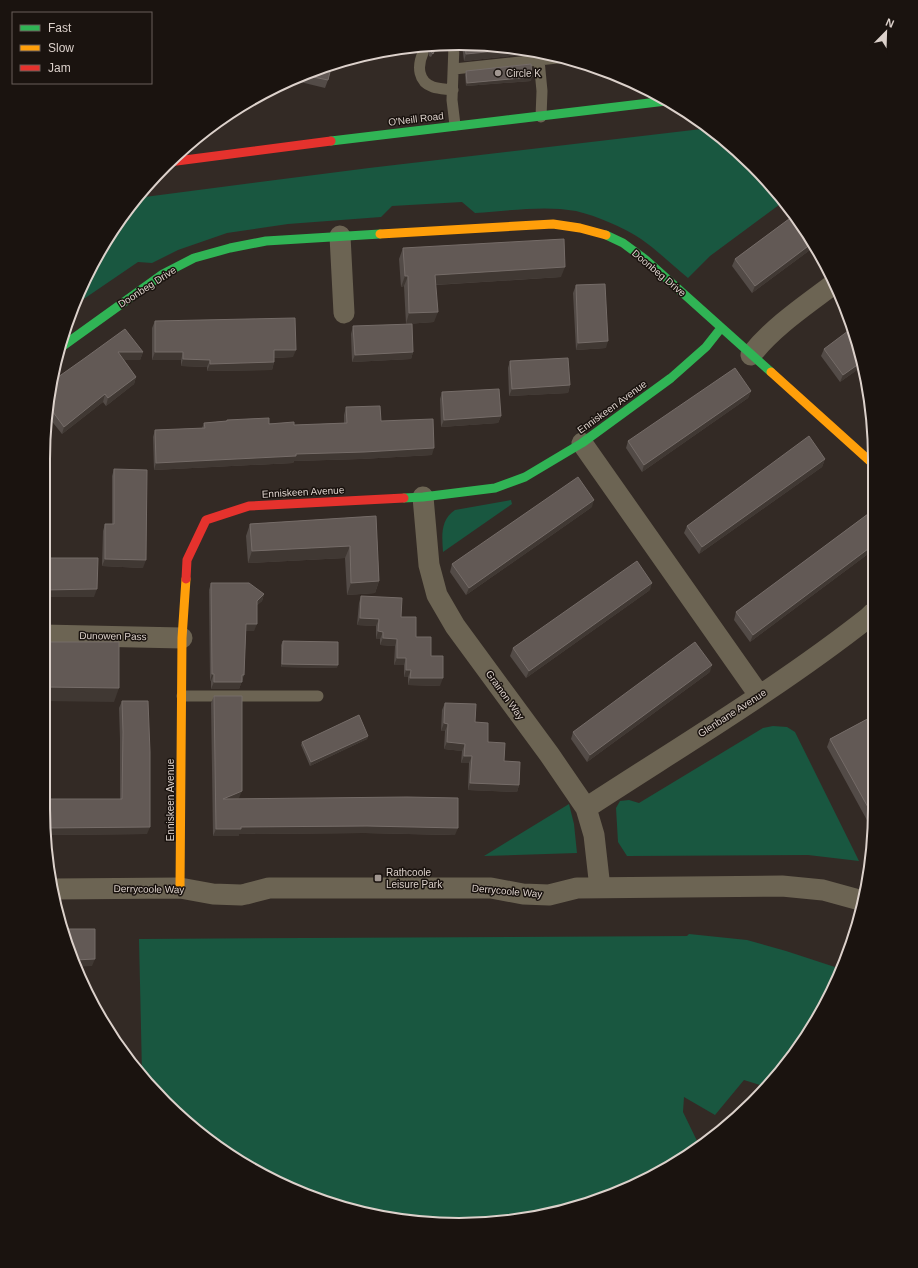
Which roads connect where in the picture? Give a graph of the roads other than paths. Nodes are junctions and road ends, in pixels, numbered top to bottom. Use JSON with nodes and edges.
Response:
{"nodes":[{"id":1,"x":454,"y":50,"type":"edge"},
{"id":2,"x":423,"y":53,"type":"dead end"},
{"id":3,"x":532,"y":57,"type":"edge"},
{"id":4,"x":536,"y":57,"type":"edge"},
{"id":5,"x":454,"y":69,"type":"junction"},
{"id":6,"x":453,"y":90,"type":"junction"},
{"id":7,"x":657,"y":101,"type":"edge"},
{"id":8,"x":541,"y":116,"type":"junction"},
{"id":9,"x":455,"y":125,"type":"junction"},
{"id":10,"x":179,"y":161,"type":"edge"},
{"id":11,"x":340,"y":236,"type":"junction"},
{"id":12,"x":830,"y":287,"type":"edge"},
{"id":13,"x":344,"y":313,"type":"dead end"},
{"id":14,"x":721,"y":328,"type":"junction"},
{"id":15,"x":67,"y":343,"type":"edge"},
{"id":16,"x":751,"y":355,"type":"junction"},
{"id":17,"x":582,"y":443,"type":"junction"},
{"id":18,"x":868,"y":459,"type":"edge"},
{"id":19,"x":423,"y":497,"type":"junction"},
{"id":20,"x":868,"y":620,"type":"edge"},
{"id":21,"x":50,"y":635,"type":"edge"},
{"id":22,"x":182,"y":638,"type":"junction"},
{"id":23,"x":759,"y":695,"type":"junction"},
{"id":24,"x":182,"y":696,"type":"junction"},
{"id":25,"x":318,"y":696,"type":"dead end"},
{"id":26,"x":586,"y":808,"type":"junction"},
{"id":27,"x":180,"y":888,"type":"junction"},
{"id":28,"x":600,"y":888,"type":"junction"},
{"id":29,"x":58,"y":889,"type":"edge"},
{"id":30,"x":858,"y":899,"type":"edge"}],
"edges":[{"from":1,"to":5,"type":"lane"},
{"from":2,"to":6,"type":"lane"},
{"from":3,"to":5,"type":"lane"},
{"from":4,"to":8,"type":"lane"},
{"from":5,"to":6,"type":"lane"},
{"from":6,"to":9,"type":"lane"},
{"from":7,"to":8,"type":"street","name":"O'Neill Road"},
{"from":8,"to":9,"type":"street","name":"O'Neill Road"},
{"from":9,"to":10,"type":"street","name":"O'Neill Road"},
{"from":11,"to":13,"type":"street"},
{"from":11,"to":14,"type":"street","name":"Doonbeg Drive"},
{"from":11,"to":15,"type":"street","name":"Doonbeg Drive"},
{"from":12,"to":16,"type":"street"},
{"from":14,"to":16,"type":"street","name":"Doonbeg Drive"},
{"from":14,"to":17,"type":"street","name":"Enniskeen Avenue"},
{"from":16,"to":18,"type":"street","name":"Doonbeg Drive"},
{"from":17,"to":19,"type":"street","name":"Enniskeen Avenue"},
{"from":17,"to":23,"type":"street"},
{"from":19,"to":22,"type":"street","name":"Enniskeen Avenue"},
{"from":19,"to":26,"type":"street","name":"Grainon Way"},
{"from":20,"to":23,"type":"street","name":"Glenbane Avenue"},
{"from":21,"to":22,"type":"street","name":"Dunowen Pass"},
{"from":22,"to":24,"type":"street","name":"Enniskeen Avenue"},
{"from":23,"to":26,"type":"street","name":"Glenbane Avenue"},
{"from":24,"to":25,"type":"lane"},
{"from":24,"to":27,"type":"street","name":"Enniskeen Avenue"},
{"from":26,"to":28,"type":"street","name":"Grainon Way"},
{"from":27,"to":28,"type":"street","name":"Derrycoole Way"},
{"from":27,"to":29,"type":"street","name":"Derrycoole Way"},
{"from":28,"to":30,"type":"street","name":"Derrycoole Way"}]}
